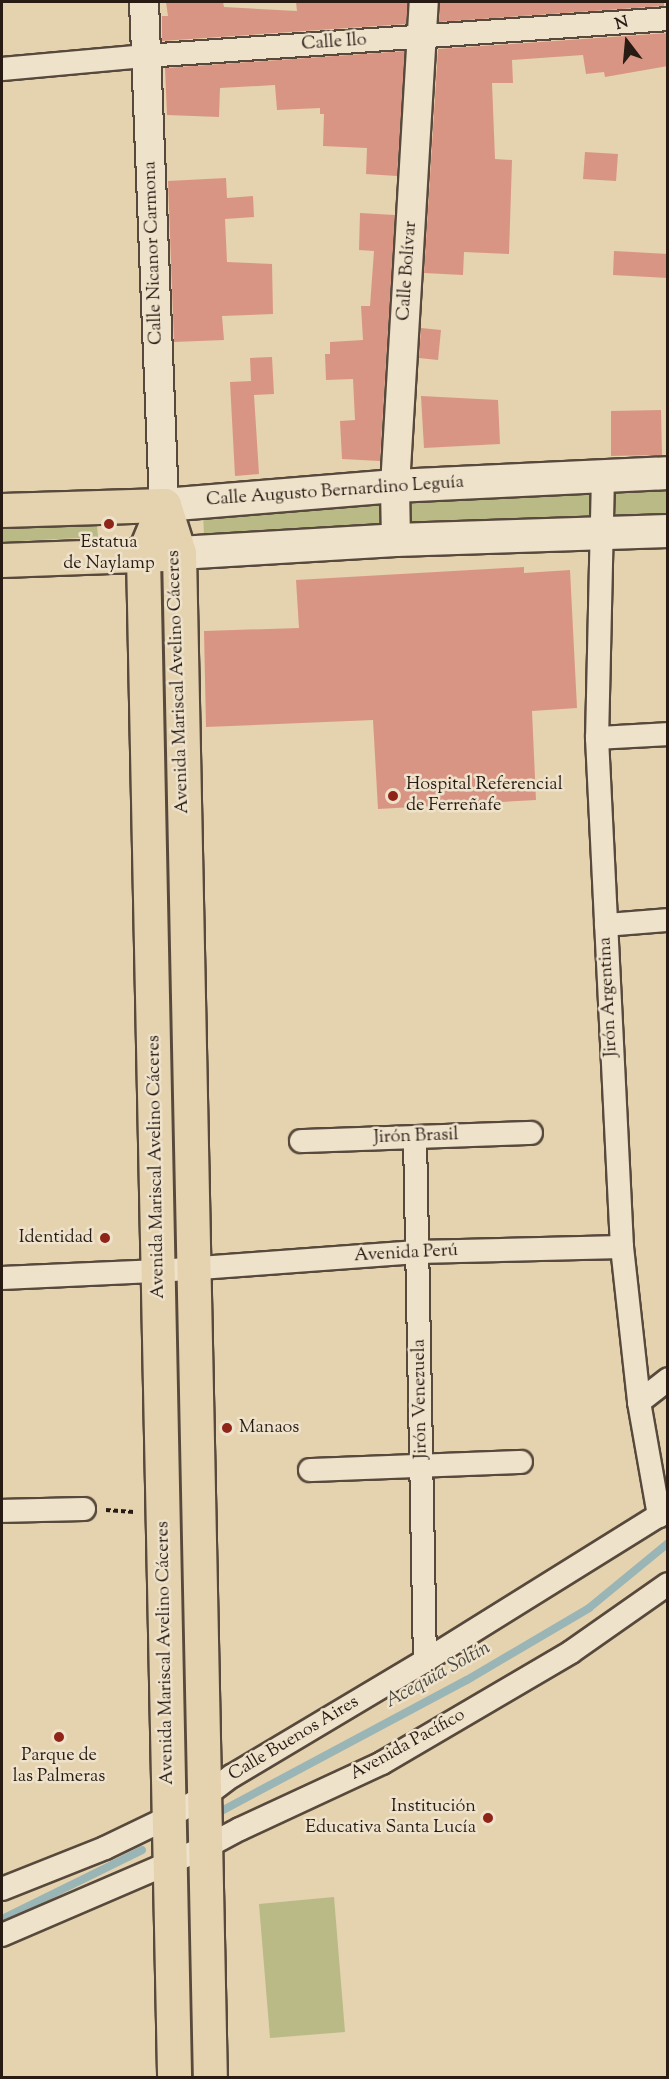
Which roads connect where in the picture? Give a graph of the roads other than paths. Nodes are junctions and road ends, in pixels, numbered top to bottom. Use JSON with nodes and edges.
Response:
{"nodes":[{"id":1,"x":144,"y":2,"type":"edge"},
{"id":2,"x":424,"y":2,"type":"edge"},
{"id":3,"x":668,"y":19,"type":"edge"},
{"id":4,"x":423,"y":38,"type":"junction"},
{"id":5,"x":146,"y":56,"type":"junction"},
{"id":6,"x":2,"y":69,"type":"edge"},
{"id":7,"x":668,"y":473,"type":"edge"},
{"id":8,"x":603,"y":476,"type":"junction"},
{"id":9,"x":394,"y":486,"type":"junction"},
{"id":10,"x":164,"y":505,"type":"junction"},
{"id":11,"x":2,"y":510,"type":"edge"},
{"id":12,"x":668,"y":531,"type":"edge"},
{"id":13,"x":602,"y":534,"type":"junction"},
{"id":14,"x":396,"y":540,"type":"junction"},
{"id":15,"x":179,"y":553,"type":"junction"},
{"id":16,"x":143,"y":555,"type":"junction"},
{"id":17,"x":2,"y":560,"type":"edge"},
{"id":18,"x":668,"y":734,"type":"edge"},
{"id":19,"x":597,"y":738,"type":"junction"},
{"id":20,"x":668,"y":920,"type":"edge"},
{"id":21,"x":606,"y":925,"type":"junction"},
{"id":22,"x":531,"y":1133,"type":"dead end"},
{"id":23,"x":415,"y":1137,"type":"junction"},
{"id":24,"x":301,"y":1141,"type":"dead end"},
{"id":25,"x":621,"y":1247,"type":"junction"},
{"id":26,"x":417,"y":1252,"type":"junction"},
{"id":27,"x":192,"y":1268,"type":"junction"},
{"id":28,"x":159,"y":1271,"type":"junction"},
{"id":29,"x":2,"y":1278,"type":"edge"},
{"id":30,"x":668,"y":1379,"type":"edge"},
{"id":31,"x":639,"y":1402,"type":"junction"},
{"id":32,"x":521,"y":1462,"type":"dead end"},
{"id":33,"x":422,"y":1466,"type":"junction"},
{"id":34,"x":310,"y":1470,"type":"dead end"},
{"id":35,"x":84,"y":1509,"type":"road end"},
{"id":36,"x":2,"y":1511,"type":"edge"},
{"id":37,"x":663,"y":1513,"type":"edge"},
{"id":38,"x":668,"y":1584,"type":"edge"},
{"id":39,"x":425,"y":1661,"type":"junction"},
{"id":40,"x":205,"y":1796,"type":"junction"},
{"id":41,"x":170,"y":1817,"type":"junction"},
{"id":42,"x":206,"y":1847,"type":"junction"},
{"id":43,"x":170,"y":1863,"type":"junction"},
{"id":44,"x":2,"y":1889,"type":"edge"},
{"id":45,"x":2,"y":1935,"type":"edge"},
{"id":46,"x":174,"y":2078,"type":"edge"},
{"id":47,"x":210,"y":2078,"type":"edge"}],
"edges":[{"from":1,"to":5,"type":"street","name":"Calle Nicanor Carmona"},
{"from":2,"to":4,"type":"street","name":"Calle Bolívar"},
{"from":3,"to":4,"type":"street","name":"Calle Ilo"},
{"from":4,"to":5,"type":"street","name":"Calle Ilo"},
{"from":4,"to":9,"type":"street","name":"Calle Bolívar"},
{"from":5,"to":6,"type":"street","name":"Calle Ilo"},
{"from":5,"to":10,"type":"street","name":"Calle Nicanor Carmona"},
{"from":7,"to":8,"type":"main road","name":"Calle Augusto Bernardino Leguía"},
{"from":8,"to":9,"type":"main road","name":"Calle Augusto Bernardino Leguía"},
{"from":8,"to":13,"type":"street","name":"Jirón Argentina"},
{"from":9,"to":10,"type":"main road","name":"Calle Augusto Bernardino Leguía"},
{"from":9,"to":14,"type":"street","name":"Calle Bolívar"},
{"from":10,"to":11,"type":"main road","name":"Calle Augusto Bernardino Leguía"},
{"from":10,"to":15,"type":"main road","name":"Avenida Mariscal Avelino Cáceres"},
{"from":10,"to":16,"type":"main road","name":"Avenida Mariscal Avelino Cáceres"},
{"from":12,"to":13,"type":"main road"},
{"from":13,"to":14,"type":"main road"},
{"from":13,"to":19,"type":"street","name":"Jirón Argentina"},
{"from":14,"to":15,"type":"main road"},
{"from":15,"to":16,"type":"main road"},
{"from":15,"to":27,"type":"main road","name":"Avenida Mariscal Avelino Cáceres"},
{"from":16,"to":17,"type":"main road"},
{"from":16,"to":28,"type":"main road","name":"Avenida Mariscal Avelino Cáceres"},
{"from":18,"to":19,"type":"street"},
{"from":19,"to":21,"type":"street","name":"Jirón Argentina"},
{"from":20,"to":21,"type":"street"},
{"from":21,"to":25,"type":"street","name":"Jirón Argentina"},
{"from":22,"to":23,"type":"street","name":"Jirón Brasil"},
{"from":23,"to":24,"type":"street","name":"Jirón Brasil"},
{"from":23,"to":26,"type":"street","name":"Jirón Venezuela"},
{"from":25,"to":26,"type":"street","name":"Avenida Perú"},
{"from":25,"to":31,"type":"street","name":"Jirón Argentina"},
{"from":26,"to":27,"type":"street","name":"Avenida Perú"},
{"from":26,"to":33,"type":"street","name":"Jirón Venezuela"},
{"from":27,"to":28,"type":"street","name":"Avenida Perú"},
{"from":27,"to":40,"type":"main road","name":"Avenida Mariscal Avelino Cáceres"},
{"from":28,"to":29,"type":"street","name":"Avenida Perú"},
{"from":28,"to":41,"type":"main road","name":"Avenida Mariscal Avelino Cáceres"},
{"from":30,"to":31,"type":"street"},
{"from":31,"to":37,"type":"street","name":"Jirón Argentina"},
{"from":32,"to":33,"type":"street"},
{"from":33,"to":34,"type":"street"},
{"from":33,"to":39,"type":"street","name":"Jirón Venezuela"},
{"from":35,"to":36,"type":"street"},
{"from":37,"to":39,"type":"street","name":"Calle Buenos Aires"},
{"from":38,"to":42,"type":"street","name":"Avenida Pacífico"},
{"from":39,"to":40,"type":"street","name":"Calle Buenos Aires"},
{"from":40,"to":41,"type":"street","name":"Calle Buenos Aires"},
{"from":40,"to":42,"type":"main road","name":"Avenida Mariscal Avelino Cáceres"},
{"from":41,"to":43,"type":"main road","name":"Avenida Mariscal Avelino Cáceres"},
{"from":41,"to":44,"type":"street","name":"Calle Buenos Aires"},
{"from":42,"to":43,"type":"street","name":"Avenida Pacífico"},
{"from":42,"to":47,"type":"main road","name":"Avenida Mariscal Avelino Cáceres"},
{"from":43,"to":45,"type":"street","name":"Avenida Pacífico"},
{"from":43,"to":46,"type":"main road","name":"Avenida Mariscal Avelino Cáceres"}]}
